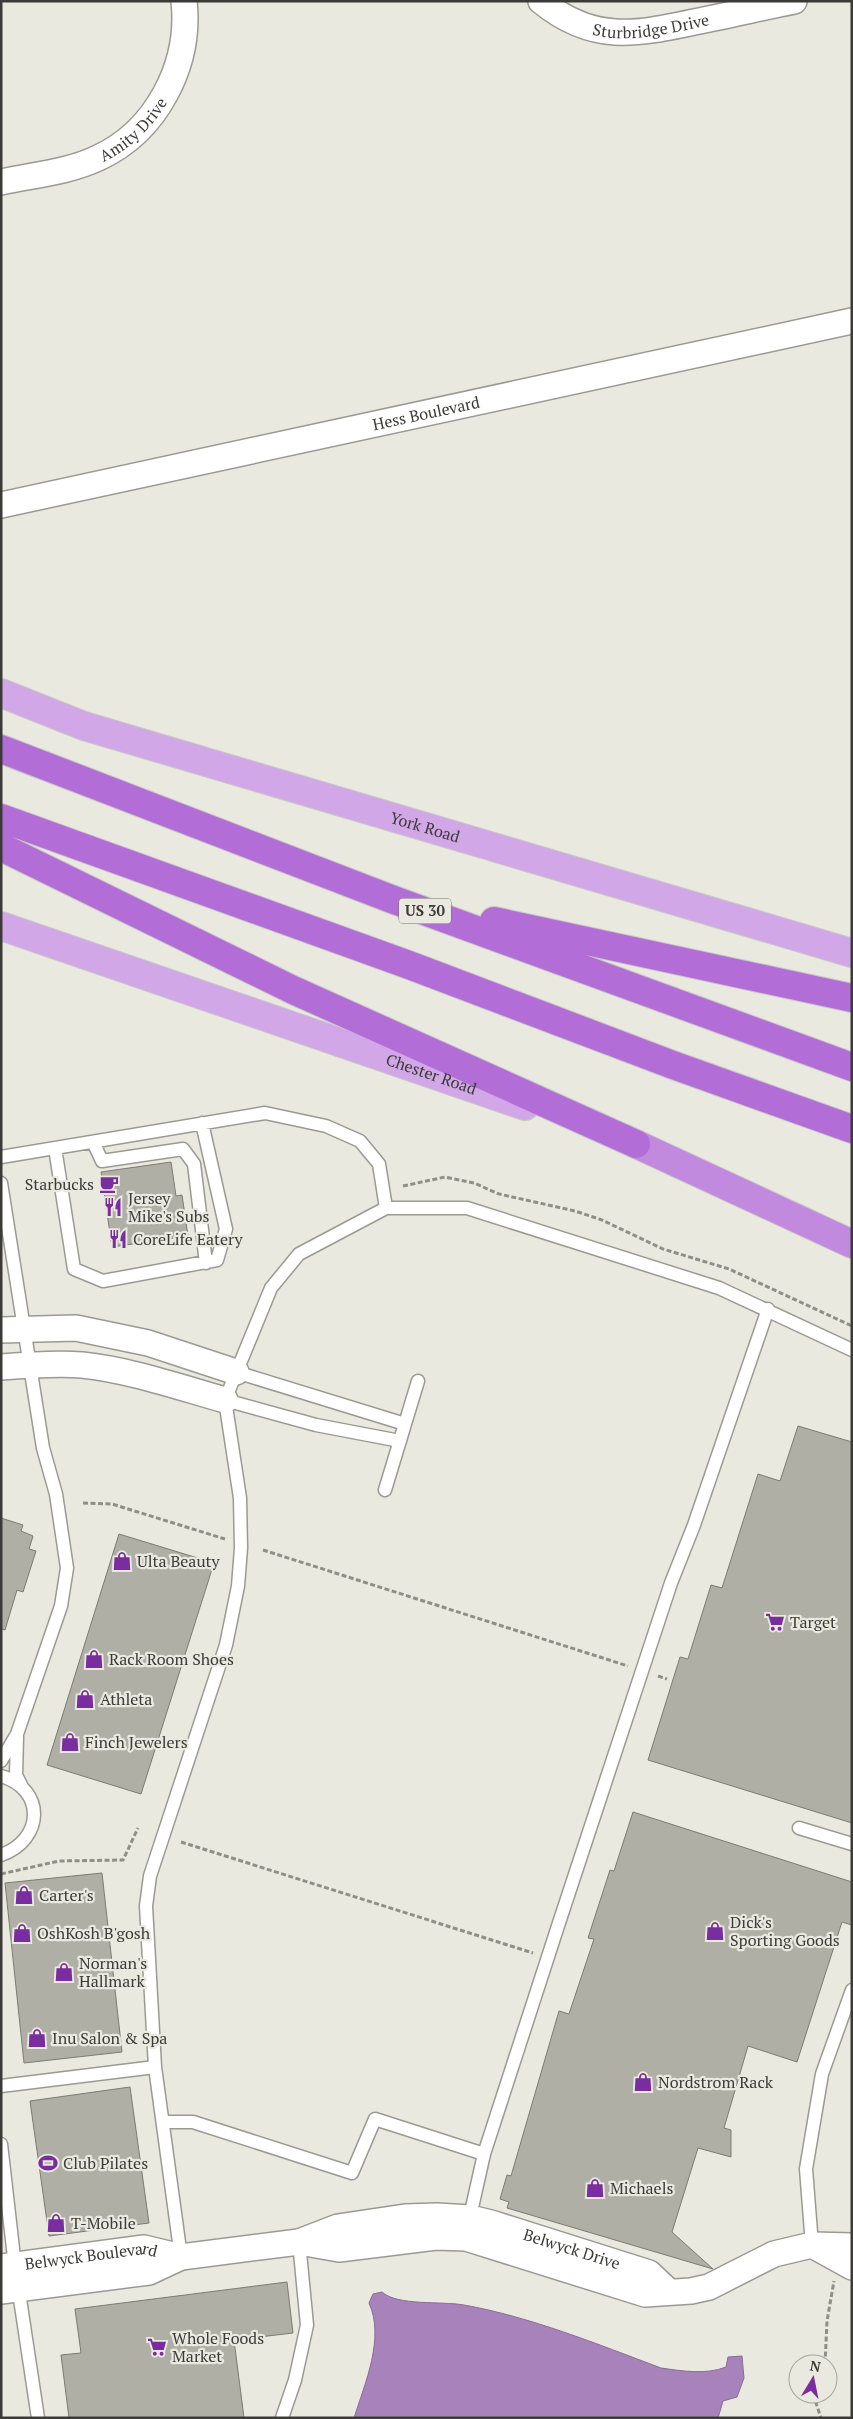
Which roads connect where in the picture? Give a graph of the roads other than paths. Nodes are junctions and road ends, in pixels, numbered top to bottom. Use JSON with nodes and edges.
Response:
{"nodes":[{"id":1,"x":184,"y":1,"type":"edge"},
{"id":2,"x":541,"y":1,"type":"edge"},
{"id":3,"x":794,"y":1,"type":"edge"},
{"id":4,"x":1,"y":182,"type":"edge"},
{"id":5,"x":852,"y":321,"type":"edge"},
{"id":6,"x":1,"y":505,"type":"edge"},
{"id":7,"x":1,"y":693,"type":"edge"},
{"id":8,"x":1,"y":749,"type":"edge"},
{"id":9,"x":1,"y":818,"type":"edge"},
{"id":10,"x":1,"y":847,"type":"edge"},
{"id":11,"x":394,"y":900,"type":"junction"},
{"id":12,"x":1,"y":926,"type":"edge"},
{"id":13,"x":852,"y":953,"type":"edge"},
{"id":14,"x":852,"y":998,"type":"edge"},
{"id":15,"x":852,"y":1067,"type":"edge"},
{"id":16,"x":202,"y":1123,"type":"junction"},
{"id":17,"x":852,"y":1129,"type":"edge"},
{"id":18,"x":93,"y":1142,"type":"junction"},
{"id":19,"x":636,"y":1144,"type":"junction"},
{"id":20,"x":55,"y":1148,"type":"junction"},
{"id":21,"x":1,"y":1157,"type":"edge"},
{"id":22,"x":1,"y":1183,"type":"edge"},
{"id":23,"x":386,"y":1208,"type":"junction"},
{"id":24,"x":852,"y":1244,"type":"edge"},
{"id":25,"x":7,"y":1255,"type":"edge"},
{"id":26,"x":206,"y":1263,"type":"junction"},
{"id":27,"x":768,"y":1309,"type":"junction"},
{"id":28,"x":13,"y":1329,"type":"edge"},
{"id":29,"x":852,"y":1350,"type":"edge"},
{"id":30,"x":30,"y":1364,"type":"junction"},
{"id":31,"x":1,"y":1367,"type":"edge"},
{"id":32,"x":236,"y":1372,"type":"junction"},
{"id":33,"x":418,"y":1381,"type":"dead end"},
{"id":34,"x":225,"y":1400,"type":"junction"},
{"id":35,"x":405,"y":1424,"type":"junction"},
{"id":36,"x":400,"y":1441,"type":"junction"},
{"id":37,"x":385,"y":1490,"type":"dead end"},
{"id":38,"x":17,"y":1734,"type":"junction"},
{"id":39,"x":1,"y":1761,"type":"edge"},
{"id":40,"x":1,"y":1776,"type":"edge"},
{"id":41,"x":21,"y":1785,"type":"junction"},
{"id":42,"x":799,"y":1828,"type":"dead end"},
{"id":43,"x":852,"y":1844,"type":"edge"},
{"id":44,"x":1,"y":1855,"type":"edge"},
{"id":45,"x":852,"y":1990,"type":"edge"},
{"id":46,"x":155,"y":2068,"type":"junction"},
{"id":47,"x":1,"y":2086,"type":"edge"},
{"id":48,"x":164,"y":2122,"type":"junction"},
{"id":49,"x":1,"y":2144,"type":"edge"},
{"id":50,"x":484,"y":2154,"type":"junction"},
{"id":51,"x":468,"y":2228,"type":"junction"},
{"id":52,"x":299,"y":2242,"type":"junction"},
{"id":53,"x":812,"y":2245,"type":"junction"},
{"id":54,"x":852,"y":2246,"type":"edge"},
{"id":55,"x":181,"y":2257,"type":"junction"},
{"id":56,"x":844,"y":2271,"type":"edge"},
{"id":57,"x":9,"y":2278,"type":"edge"},
{"id":58,"x":38,"y":2418,"type":"edge"},
{"id":59,"x":282,"y":2418,"type":"edge"}],
"edges":[{"from":1,"to":4,"type":"street","name":"Amity Drive"},
{"from":2,"to":3,"type":"street","name":"Sturbridge Drive"},
{"from":5,"to":6,"type":"street","name":"Hess Boulevard"},
{"from":7,"to":13,"type":"main road","name":"York Road"},
{"from":8,"to":11,"type":"highway","number":"US 30"},
{"from":9,"to":17,"type":"highway"},
{"from":10,"to":19,"type":"highway"},
{"from":11,"to":14,"type":"highway"},
{"from":11,"to":15,"type":"highway","number":"US 30"},
{"from":12,"to":19,"type":"main road","name":"Chester Road"},
{"from":16,"to":18,"type":"lane"},
{"from":16,"to":23,"type":"lane"},
{"from":16,"to":26,"type":"lane"},
{"from":18,"to":20,"type":"lane"},
{"from":18,"to":26,"type":"lane"},
{"from":19,"to":24,"type":"highway","name":"Chester Road"},
{"from":20,"to":21,"type":"lane"},
{"from":20,"to":26,"type":"lane"},
{"from":22,"to":25,"type":"lane"},
{"from":23,"to":27,"type":"lane"},
{"from":23,"to":32,"type":"lane"},
{"from":25,"to":28,"type":"lane"},
{"from":27,"to":29,"type":"lane"},
{"from":27,"to":50,"type":"lane"},
{"from":28,"to":30,"type":"lane"},
{"from":28,"to":32,"type":"street"},
{"from":30,"to":31,"type":"street"},
{"from":30,"to":34,"type":"street"},
{"from":30,"to":38,"type":"lane"},
{"from":32,"to":34,"type":"lane"},
{"from":32,"to":35,"type":"lane"},
{"from":33,"to":35,"type":"lane"},
{"from":34,"to":36,"type":"lane"},
{"from":34,"to":46,"type":"lane"},
{"from":35,"to":36,"type":"lane"},
{"from":36,"to":37,"type":"lane"},
{"from":38,"to":39,"type":"lane"},
{"from":38,"to":41,"type":"lane"},
{"from":40,"to":41,"type":"lane"},
{"from":41,"to":44,"type":"lane"},
{"from":42,"to":43,"type":"lane"},
{"from":45,"to":53,"type":"lane"},
{"from":46,"to":47,"type":"lane"},
{"from":46,"to":48,"type":"lane"},
{"from":48,"to":50,"type":"lane"},
{"from":48,"to":55,"type":"lane"},
{"from":49,"to":57,"type":"lane"},
{"from":50,"to":51,"type":"lane"},
{"from":51,"to":52,"type":"street","name":"Belwyck Boulevard"},
{"from":51,"to":53,"type":"street","name":"Belwyck Drive"},
{"from":52,"to":55,"type":"street","name":"Belwyck Boulevard"},
{"from":52,"to":59,"type":"lane"},
{"from":53,"to":54,"type":"street","name":"Belwyck Drive"},
{"from":53,"to":56,"type":"street"},
{"from":55,"to":57,"type":"street","name":"Belwyck Boulevard"},
{"from":57,"to":58,"type":"lane"}]}
